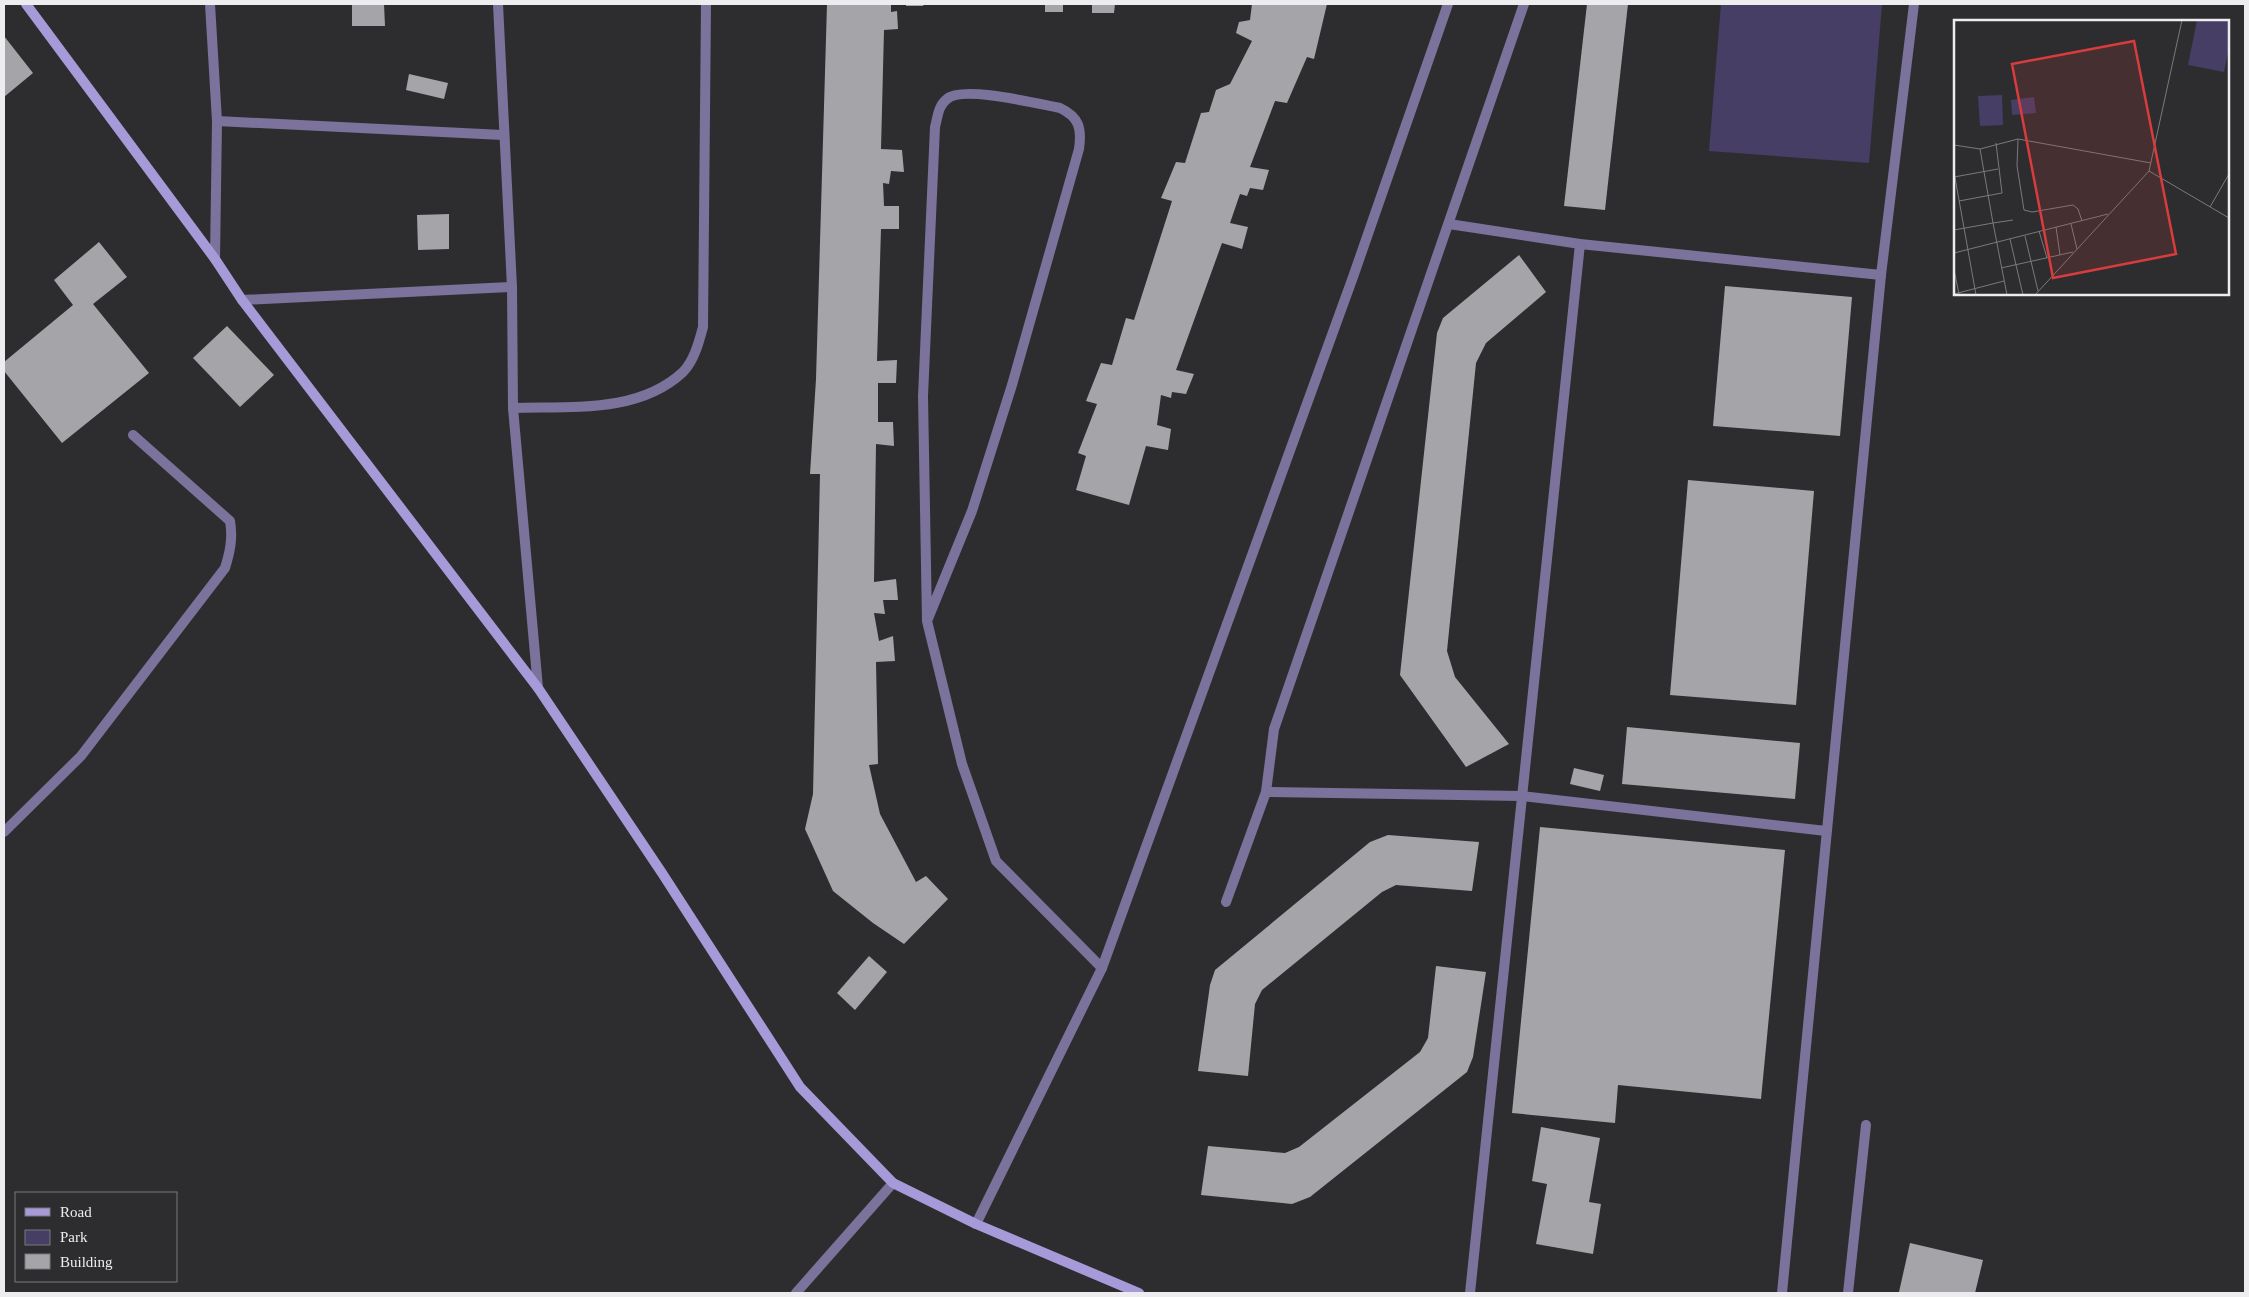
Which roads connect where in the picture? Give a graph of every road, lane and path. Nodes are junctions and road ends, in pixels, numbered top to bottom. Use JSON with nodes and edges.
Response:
{"nodes":[{"id":1,"x":26,"y":4,"type":"edge"},
{"id":2,"x":210,"y":4,"type":"edge"},
{"id":3,"x":498,"y":4,"type":"edge"},
{"id":4,"x":706,"y":4,"type":"edge"},
{"id":5,"x":1448,"y":4,"type":"edge"},
{"id":6,"x":1524,"y":4,"type":"edge"},
{"id":7,"x":1914,"y":4,"type":"edge"},
{"id":8,"x":217,"y":121,"type":"junction"},
{"id":9,"x":503,"y":135,"type":"junction"},
{"id":10,"x":1449,"y":224,"type":"junction"},
{"id":11,"x":1580,"y":244,"type":"junction"},
{"id":12,"x":215,"y":258,"type":"junction"},
{"id":13,"x":1881,"y":275,"type":"junction"},
{"id":14,"x":512,"y":287,"type":"junction"},
{"id":15,"x":242,"y":300,"type":"junction"},
{"id":16,"x":513,"y":408,"type":"junction"},
{"id":17,"x":133,"y":435,"type":"dead end"},
{"id":18,"x":927,"y":621,"type":"junction"},
{"id":19,"x":538,"y":688,"type":"junction"},
{"id":20,"x":1266,"y":792,"type":"junction"},
{"id":21,"x":1522,"y":796,"type":"junction"},
{"id":22,"x":1826,"y":831,"type":"junction"},
{"id":23,"x":4,"y":832,"type":"edge"},
{"id":24,"x":1226,"y":902,"type":"dead end"},
{"id":25,"x":1102,"y":968,"type":"junction"},
{"id":26,"x":1866,"y":1125,"type":"dead end"},
{"id":27,"x":893,"y":1183,"type":"junction"},
{"id":28,"x":976,"y":1224,"type":"junction"},
{"id":29,"x":796,"y":1293,"type":"edge"},
{"id":30,"x":1139,"y":1293,"type":"edge"},
{"id":31,"x":1470,"y":1293,"type":"edge"},
{"id":32,"x":1782,"y":1293,"type":"edge"},
{"id":33,"x":1848,"y":1293,"type":"edge"}],
"edges":[{"from":1,"to":12,"type":"main road"},
{"from":2,"to":8,"type":"street"},
{"from":3,"to":9,"type":"street"},
{"from":4,"to":16,"type":"street"},
{"from":5,"to":25,"type":"street"},
{"from":6,"to":10,"type":"street"},
{"from":7,"to":13,"type":"street"},
{"from":8,"to":9,"type":"street"},
{"from":8,"to":12,"type":"street"},
{"from":9,"to":14,"type":"street"},
{"from":10,"to":11,"type":"street"},
{"from":10,"to":20,"type":"street"},
{"from":11,"to":13,"type":"street"},
{"from":11,"to":21,"type":"street"},
{"from":12,"to":15,"type":"main road"},
{"from":13,"to":22,"type":"street"},
{"from":14,"to":15,"type":"street"},
{"from":14,"to":16,"type":"street"},
{"from":15,"to":19,"type":"main road"},
{"from":16,"to":19,"type":"street"},
{"from":17,"to":23,"type":"street"},
{"from":18,"to":18,"type":"street"},
{"from":18,"to":25,"type":"street"},
{"from":19,"to":27,"type":"main road"},
{"from":20,"to":21,"type":"street"},
{"from":20,"to":24,"type":"street"},
{"from":21,"to":22,"type":"street"},
{"from":21,"to":31,"type":"street"},
{"from":22,"to":32,"type":"street"},
{"from":25,"to":28,"type":"street"},
{"from":26,"to":33,"type":"street"},
{"from":27,"to":28,"type":"main road"},
{"from":27,"to":29,"type":"street"},
{"from":28,"to":30,"type":"main road"}]}
